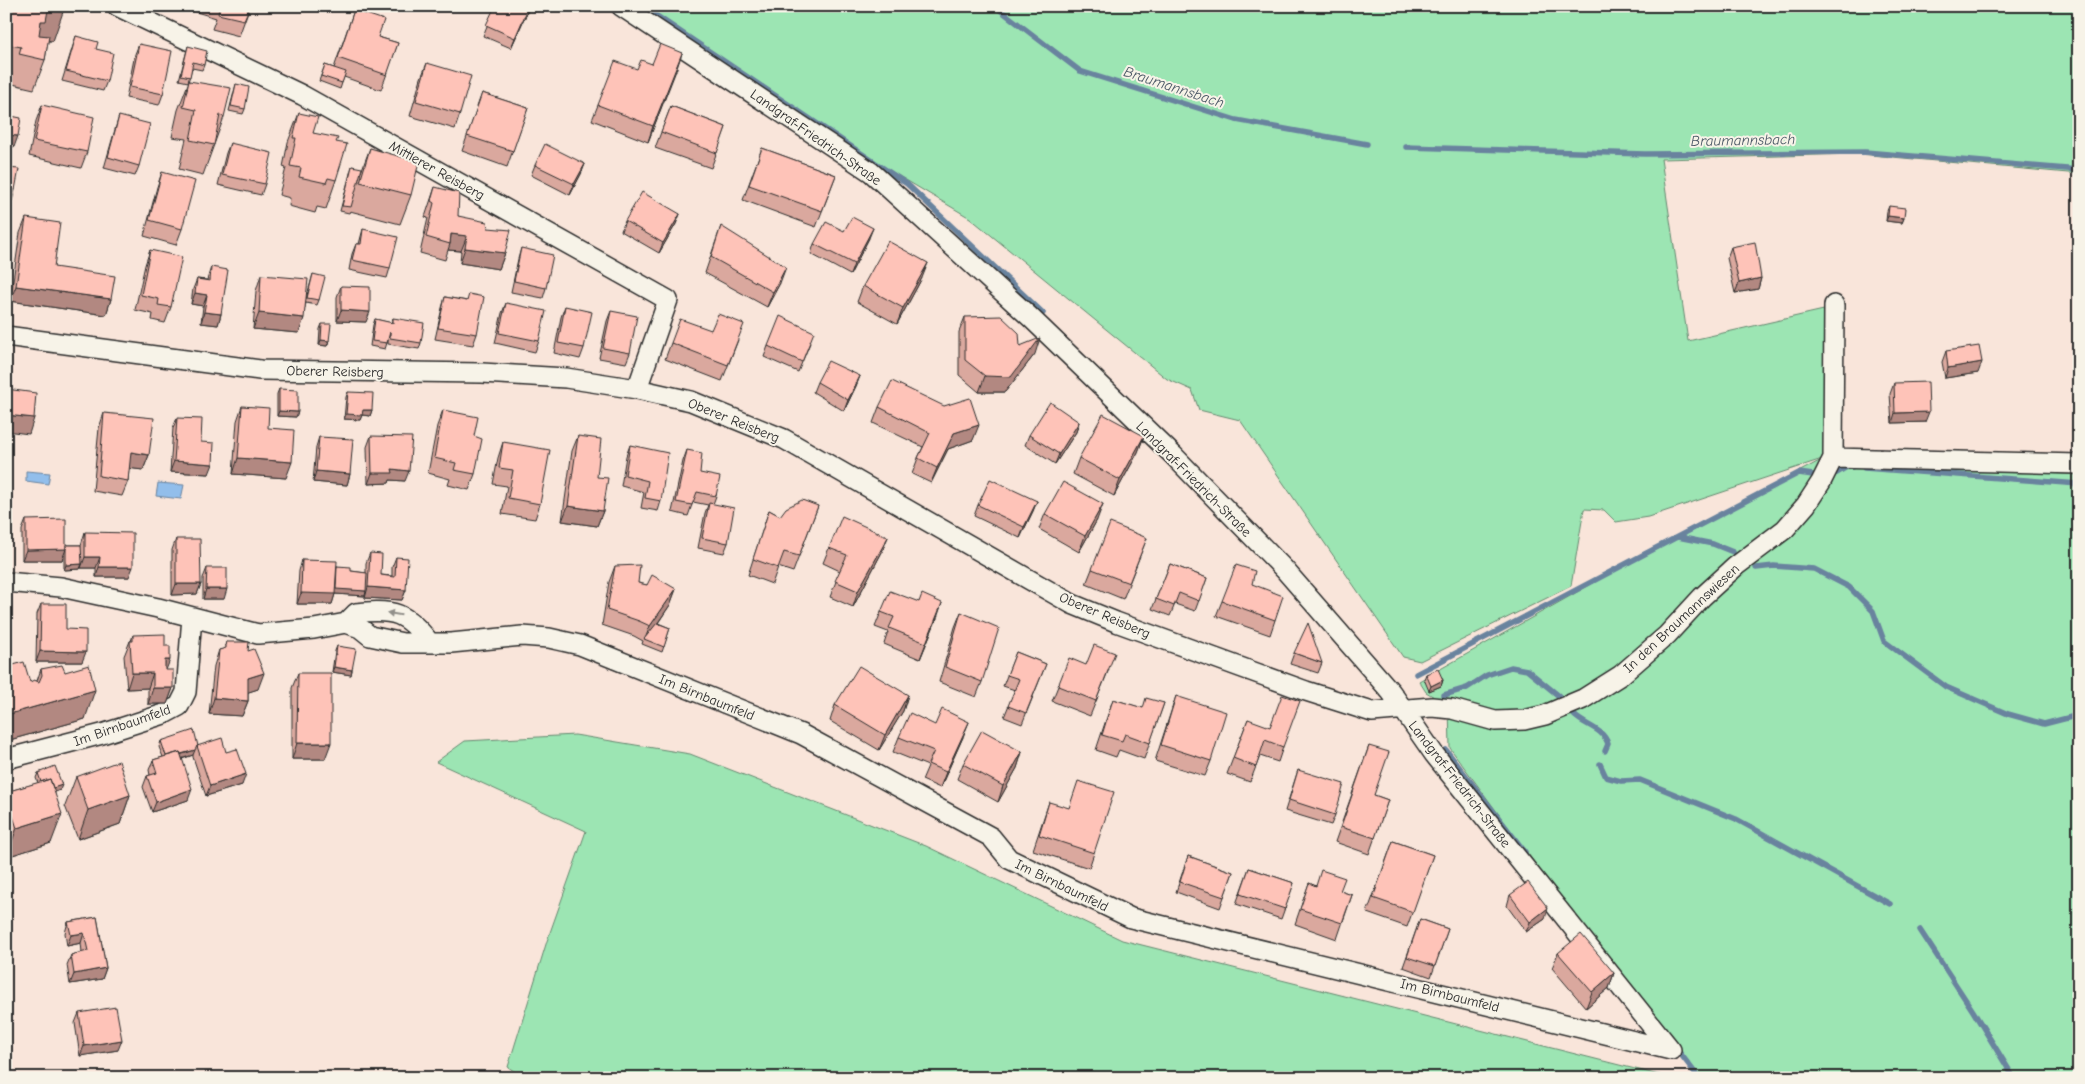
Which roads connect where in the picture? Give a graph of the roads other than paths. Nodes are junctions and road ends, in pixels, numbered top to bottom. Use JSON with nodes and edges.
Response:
{"nodes":[{"id":1,"x":117,"y":6,"type":"edge"},
{"id":2,"x":621,"y":6,"type":"edge"},
{"id":3,"x":1834,"y":305,"type":"dead end"},
{"id":4,"x":6,"y":336,"type":"edge"},
{"id":5,"x":636,"y":390,"type":"junction"},
{"id":6,"x":1833,"y":458,"type":"junction"},
{"id":7,"x":2079,"y":464,"type":"edge"},
{"id":8,"x":6,"y":582,"type":"edge"},
{"id":9,"x":192,"y":618,"type":"junction"},
{"id":10,"x":346,"y":623,"type":"junction"},
{"id":11,"x":430,"y":643,"type":"junction"},
{"id":12,"x":1403,"y":710,"type":"junction"},
{"id":13,"x":6,"y":759,"type":"edge"},
{"id":14,"x":1671,"y":1050,"type":"joint"}],
"edges":[{"from":1,"to":5,"type":"street","name":"Mittlerer Reisberg"},
{"from":2,"to":12,"type":"street","name":"Landgraf-Friedrich-Straße"},
{"from":3,"to":6,"type":"street","name":"In den Braumannswiesen"},
{"from":4,"to":5,"type":"street","name":"Oberer Reisberg"},
{"from":5,"to":12,"type":"street","name":"Oberer Reisberg"},
{"from":6,"to":7,"type":"street"},
{"from":6,"to":12,"type":"street","name":"In den Braumannswiesen"},
{"from":8,"to":9,"type":"street"},
{"from":9,"to":10,"type":"street"},
{"from":9,"to":13,"type":"street","name":"Im Birnbaumfeld"},
{"from":10,"to":11,"type":"street","name":"Im Birnbaumfeld"},
{"from":11,"to":10,"type":"street","one_way":true},
{"from":11,"to":14,"type":"street","name":"Im Birnbaumfeld"},
{"from":12,"to":14,"type":"street","name":"Landgraf-Friedrich-Straße"}]}
